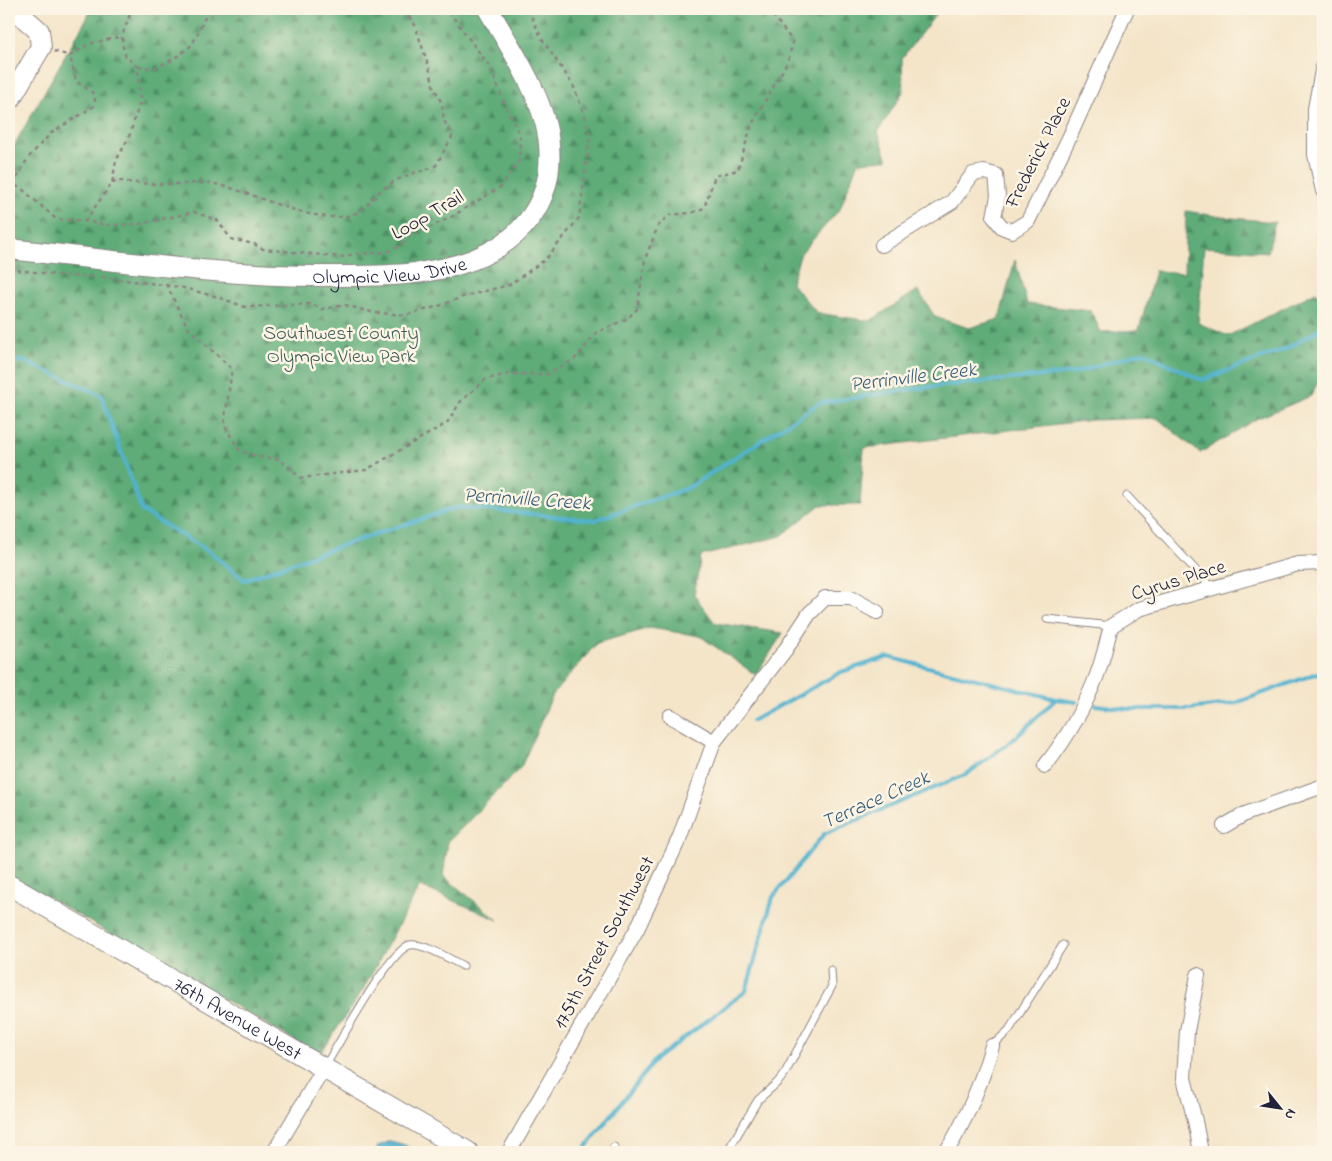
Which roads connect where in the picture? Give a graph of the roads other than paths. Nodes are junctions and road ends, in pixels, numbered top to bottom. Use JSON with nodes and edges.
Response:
{"nodes":[{"id":1,"x":14,"y":9,"type":"edge"},
{"id":2,"x":488,"y":9,"type":"edge"},
{"id":3,"x":1127,"y":9,"type":"edge"},
{"id":4,"x":1323,"y":65,"type":"edge"},
{"id":5,"x":9,"y":100,"type":"edge"},
{"id":6,"x":1323,"y":191,"type":"edge"},
{"id":7,"x":882,"y":245,"type":"dead end"},
{"id":8,"x":9,"y":249,"type":"edge"},
{"id":9,"x":1127,"y":496,"type":"dead end"},
{"id":10,"x":1323,"y":563,"type":"edge"},
{"id":11,"x":1213,"y":588,"type":"junction"},
{"id":12,"x":877,"y":612,"type":"dead end"},
{"id":13,"x":1047,"y":619,"type":"dead end"},
{"id":14,"x":1111,"y":626,"type":"junction"},
{"id":15,"x":670,"y":716,"type":"dead end"},
{"id":16,"x":714,"y":742,"type":"junction"},
{"id":17,"x":1045,"y":766,"type":"dead end"},
{"id":18,"x":1323,"y":786,"type":"edge"},
{"id":19,"x":1224,"y":826,"type":"dead end"},
{"id":20,"x":9,"y":885,"type":"edge"},
{"id":21,"x":1063,"y":945,"type":"dead end"},
{"id":22,"x":463,"y":966,"type":"dead end"},
{"id":23,"x":831,"y":970,"type":"dead end"},
{"id":24,"x":1198,"y":974,"type":"dead end"},
{"id":25,"x":992,"y":1046,"type":"joint"},
{"id":26,"x":324,"y":1068,"type":"junction"},
{"id":27,"x":274,"y":1152,"type":"edge"},
{"id":28,"x":468,"y":1152,"type":"edge"},
{"id":29,"x":509,"y":1152,"type":"edge"},
{"id":30,"x":726,"y":1152,"type":"edge"},
{"id":31,"x":946,"y":1152,"type":"edge"},
{"id":32,"x":1201,"y":1152,"type":"edge"}],
"edges":[{"from":1,"to":5,"type":"main road"},
{"from":2,"to":8,"type":"main road","name":"Olympic View Drive"},
{"from":3,"to":7,"type":"street","name":"Frederick Place"},
{"from":4,"to":6,"type":"street"},
{"from":9,"to":11,"type":"lane"},
{"from":10,"to":11,"type":"street","name":"Cyrus Place"},
{"from":11,"to":14,"type":"street","name":"Cyrus Place"},
{"from":12,"to":16,"type":"street","name":"175th Street Southwest"},
{"from":13,"to":14,"type":"lane"},
{"from":14,"to":17,"type":"street"},
{"from":15,"to":16,"type":"street"},
{"from":16,"to":29,"type":"street","name":"175th Street Southwest"},
{"from":18,"to":19,"type":"street"},
{"from":20,"to":26,"type":"main road","name":"76th Avenue West"},
{"from":21,"to":25,"type":"lane"},
{"from":22,"to":26,"type":"lane"},
{"from":23,"to":30,"type":"lane"},
{"from":24,"to":32,"type":"street"},
{"from":25,"to":31,"type":"street"},
{"from":26,"to":27,"type":"street"},
{"from":26,"to":28,"type":"main road","name":"76th Avenue West"}]}
